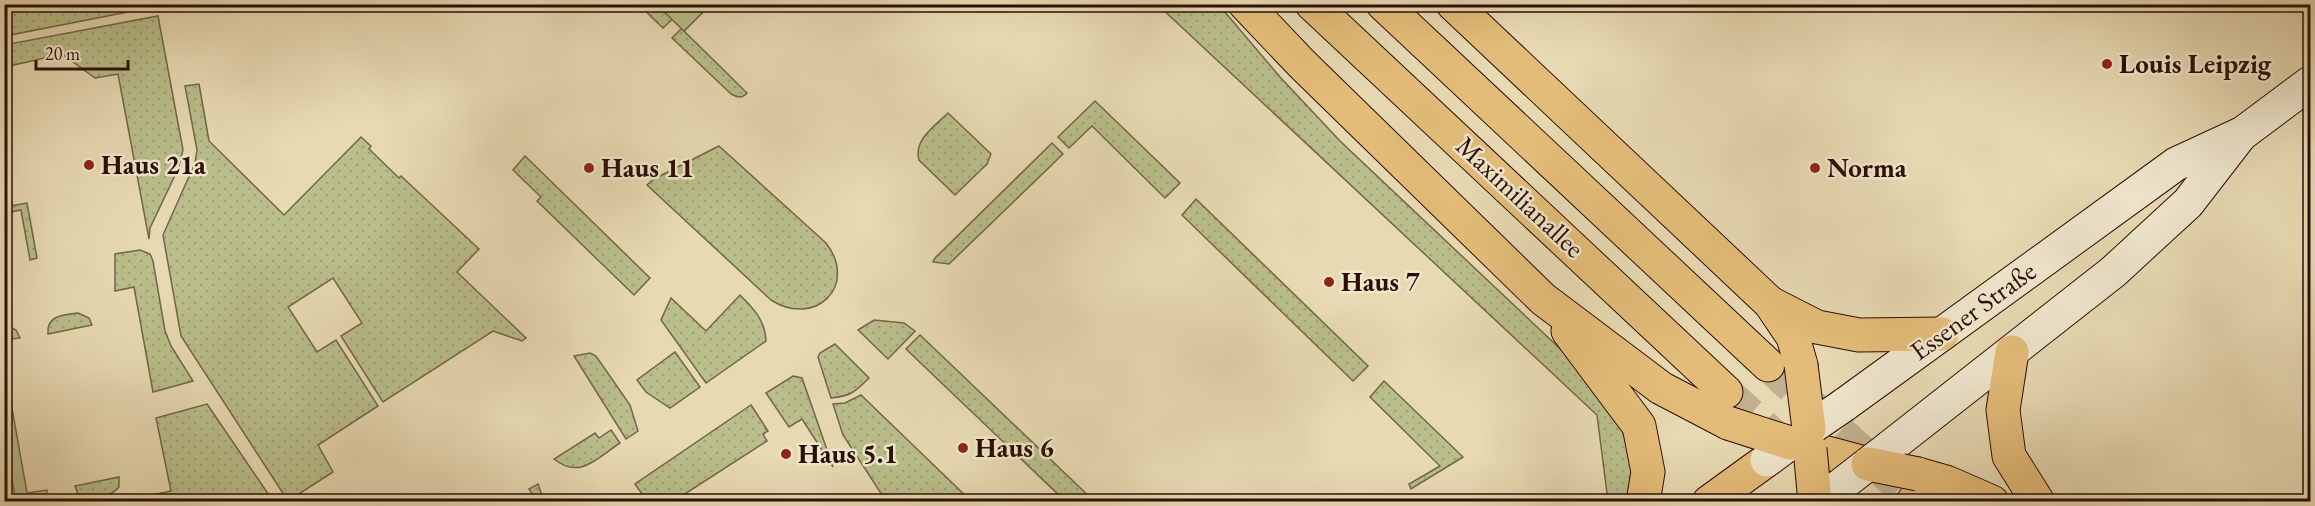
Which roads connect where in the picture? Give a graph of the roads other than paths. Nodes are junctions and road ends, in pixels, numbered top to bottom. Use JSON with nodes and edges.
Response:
{"nodes":[{"id":1,"x":1245,"y":4,"type":"edge"},
{"id":2,"x":1312,"y":4,"type":"edge"},
{"id":3,"x":1383,"y":4,"type":"edge"},
{"id":4,"x":1453,"y":4,"type":"edge"},
{"id":5,"x":2310,"y":84,"type":"edge"},
{"id":6,"x":2243,"y":133,"type":"junction"},
{"id":7,"x":1543,"y":299,"type":"junction"},
{"id":8,"x":1770,"y":303,"type":"junction"},
{"id":9,"x":1942,"y":334,"type":"junction"},
{"id":10,"x":2012,"y":352,"type":"junction"},
{"id":11,"x":1768,"y":365,"type":"tunnel mouth"},
{"id":12,"x":1727,"y":407,"type":"junction"},
{"id":13,"x":1794,"y":445,"type":"junction"},
{"id":14,"x":1879,"y":456,"type":"junction"},
{"id":15,"x":1916,"y":492,"type":"edge"},
{"id":16,"x":1643,"y":501,"type":"edge"},
{"id":17,"x":1709,"y":501,"type":"edge"},
{"id":18,"x":1817,"y":501,"type":"edge"},
{"id":19,"x":1992,"y":501,"type":"edge"},
{"id":20,"x":2038,"y":501,"type":"edge"}],
"edges":[{"from":1,"to":7,"type":"main road"},
{"from":2,"to":12,"type":"main road","name":"Maximilianallee"},
{"from":3,"to":11,"type":"main road","name":"Maximilianallee"},
{"from":4,"to":8,"type":"main road"},
{"from":5,"to":6,"type":"main road","name":"Essener Straße"},
{"from":6,"to":9,"type":"main road","name":"Essener Straße"},
{"from":6,"to":10,"type":"main road","name":"Essener Straße"},
{"from":7,"to":12,"type":"main road"},
{"from":7,"to":16,"type":"main road"},
{"from":8,"to":9,"type":"main road"},
{"from":8,"to":13,"type":"main road","bridge":true},
{"from":9,"to":13,"type":"main road","name":"Essener Straße","bridge":true},
{"from":10,"to":14,"type":"main road","name":"Essener Straße"},
{"from":10,"to":20,"type":"main road"},
{"from":12,"to":13,"type":"main road","bridge":true},
{"from":13,"to":14,"type":"main road"},
{"from":13,"to":17,"type":"main road","name":"Essener Straße"},
{"from":13,"to":18,"type":"main road","bridge":true},
{"from":14,"to":15,"type":"main road","bridge":true},
{"from":14,"to":18,"type":"main road","name":"Essener Straße","bridge":true},
{"from":15,"to":19,"type":"main road"}]}
